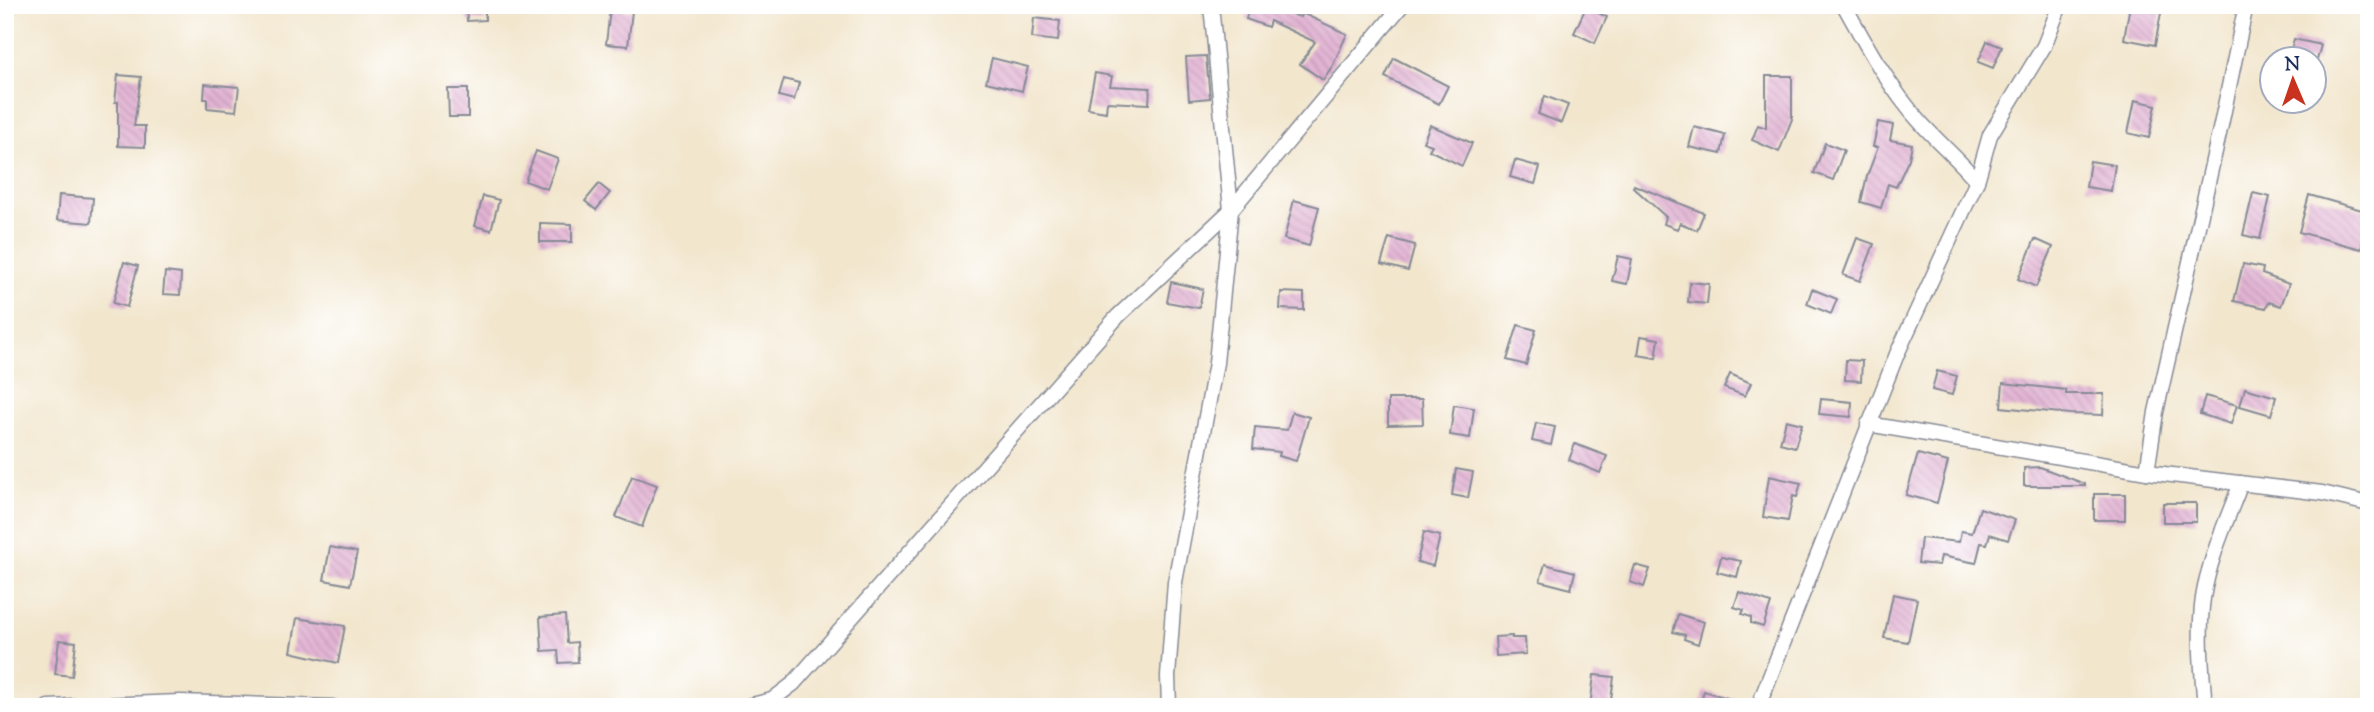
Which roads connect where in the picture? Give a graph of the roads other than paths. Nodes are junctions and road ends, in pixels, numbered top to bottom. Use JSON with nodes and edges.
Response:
{"nodes":[{"id":1,"x":1211,"y":5,"type":"edge"},
{"id":2,"x":1402,"y":5,"type":"edge"},
{"id":3,"x":1844,"y":5,"type":"edge"},
{"id":4,"x":2060,"y":5,"type":"edge"},
{"id":5,"x":2246,"y":5,"type":"edge"},
{"id":6,"x":1978,"y":181,"type":"junction"},
{"id":7,"x":1231,"y":210,"type":"junction"},
{"id":8,"x":1868,"y":424,"type":"junction"},
{"id":9,"x":2147,"y":472,"type":"junction"},
{"id":10,"x":2241,"y":483,"type":"junction"},
{"id":11,"x":2369,"y":504,"type":"edge"},
{"id":12,"x":48,"y":707,"type":"edge"},
{"id":13,"x":333,"y":707,"type":"edge"},
{"id":14,"x":744,"y":707,"type":"edge"},
{"id":15,"x":1169,"y":707,"type":"edge"},
{"id":16,"x":1758,"y":707,"type":"edge"},
{"id":17,"x":2205,"y":707,"type":"edge"}],
"edges":[{"from":1,"to":7,"type":"street"},
{"from":2,"to":7,"type":"street"},
{"from":3,"to":6,"type":"street"},
{"from":4,"to":6,"type":"street"},
{"from":5,"to":9,"type":"street"},
{"from":6,"to":8,"type":"street"},
{"from":7,"to":14,"type":"street"},
{"from":7,"to":15,"type":"street"},
{"from":8,"to":9,"type":"street"},
{"from":8,"to":16,"type":"street"},
{"from":9,"to":10,"type":"street"},
{"from":10,"to":11,"type":"street"},
{"from":10,"to":17,"type":"street"},
{"from":12,"to":13,"type":"street"}]}
